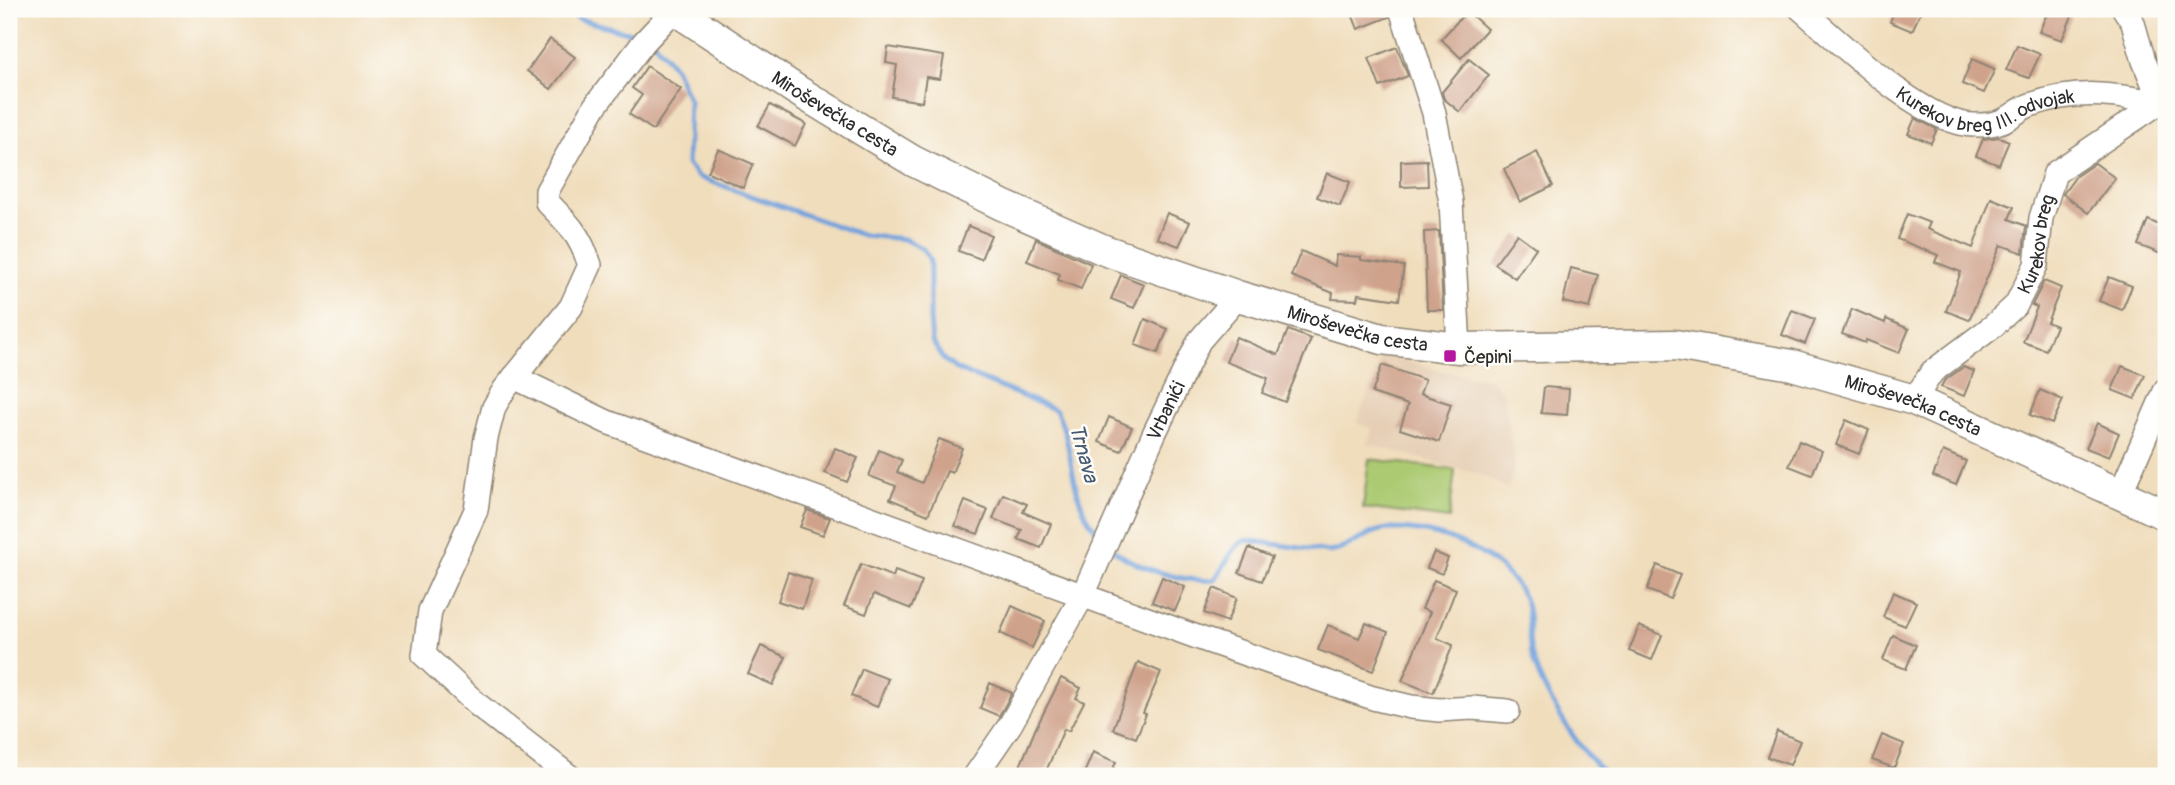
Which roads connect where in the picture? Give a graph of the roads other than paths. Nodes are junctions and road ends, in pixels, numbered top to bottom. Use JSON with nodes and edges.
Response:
{"nodes":[{"id":1,"x":674,"y":9,"type":"edge"},
{"id":2,"x":1401,"y":9,"type":"edge"},
{"id":3,"x":1801,"y":9,"type":"edge"},
{"id":4,"x":2123,"y":9,"type":"edge"},
{"id":5,"x":2163,"y":101,"type":"edge"},
{"id":6,"x":1238,"y":296,"type":"junction"},
{"id":7,"x":1459,"y":348,"type":"junction"},
{"id":8,"x":514,"y":377,"type":"junction"},
{"id":9,"x":2166,"y":390,"type":"edge"},
{"id":10,"x":1914,"y":400,"type":"junction"},
{"id":11,"x":2120,"y":494,"type":"junction"},
{"id":12,"x":2166,"y":515,"type":"edge"},
{"id":13,"x":1083,"y":595,"type":"junction"},
{"id":14,"x":1508,"y":711,"type":"dead end"},
{"id":15,"x":569,"y":776,"type":"edge"},
{"id":16,"x":975,"y":776,"type":"edge"}],
"edges":[{"from":1,"to":6,"type":"main road","name":"Miroševečka cesta"},
{"from":1,"to":8,"type":"street"},
{"from":2,"to":7,"type":"street"},
{"from":3,"to":5,"type":"street","name":"Kurekov breg III. odvojak"},
{"from":4,"to":5,"type":"street"},
{"from":5,"to":10,"type":"street","name":"Kurekov breg"},
{"from":6,"to":7,"type":"main road","name":"Miroševečka cesta"},
{"from":6,"to":13,"type":"street","name":"Vrbanići"},
{"from":7,"to":10,"type":"main road","name":"Miroševečka cesta"},
{"from":8,"to":13,"type":"street"},
{"from":8,"to":15,"type":"street"},
{"from":9,"to":11,"type":"street"},
{"from":10,"to":11,"type":"main road","name":"Miroševečka cesta"},
{"from":11,"to":12,"type":"main road","name":"Miroševečka cesta"},
{"from":13,"to":14,"type":"street"},
{"from":13,"to":16,"type":"street","name":"Vrbanići"}]}
